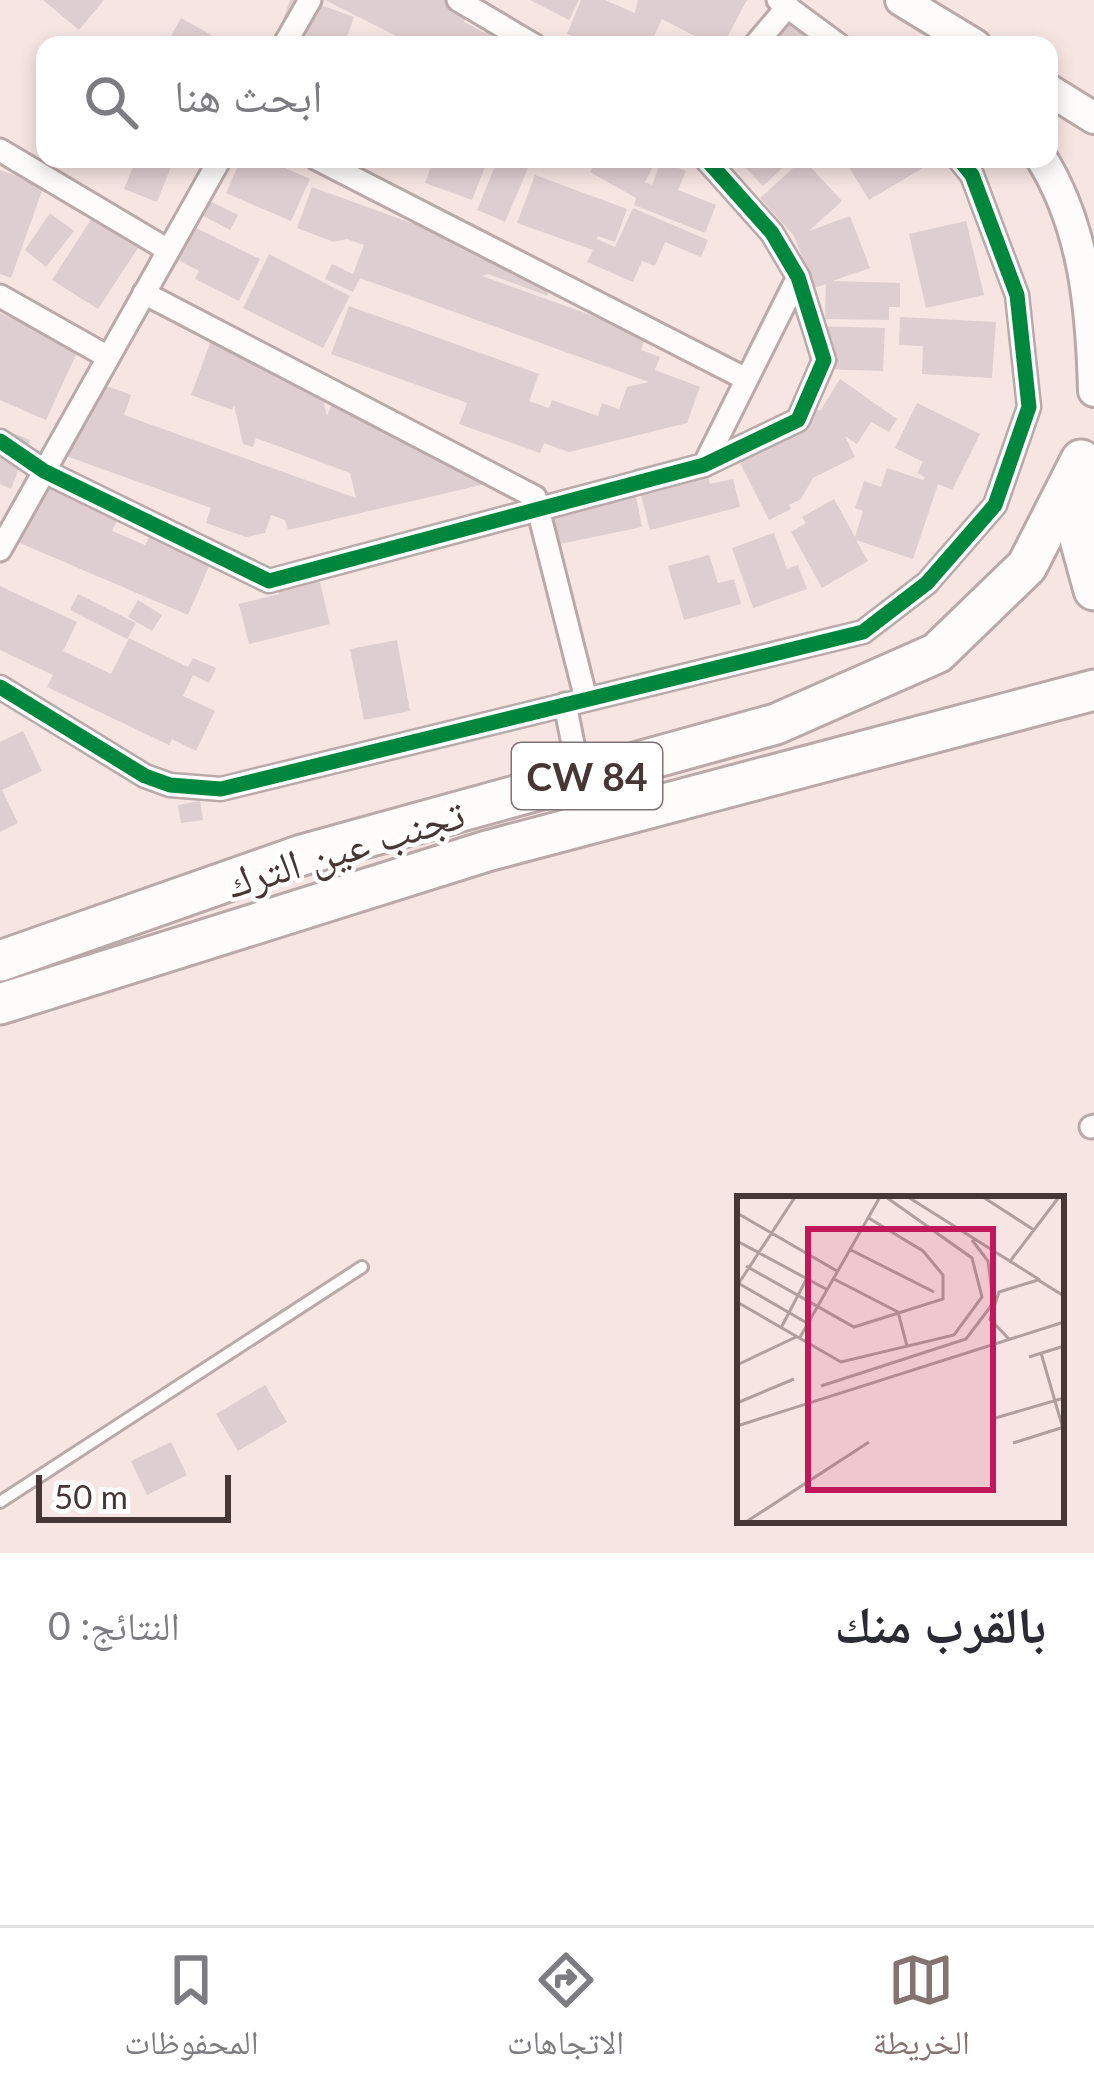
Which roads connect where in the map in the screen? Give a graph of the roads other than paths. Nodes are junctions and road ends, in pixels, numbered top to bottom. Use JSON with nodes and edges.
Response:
{"nodes":[{"id":1,"x":310,"y":0,"type":"edge"},
{"id":2,"x":458,"y":0,"type":"edge"},
{"id":3,"x":900,"y":0,"type":"edge"},
{"id":4,"x":783,"y":3,"type":"edge"},
{"id":5,"x":289,"y":36,"type":"edge"},
{"id":6,"x":519,"y":36,"type":"edge"},
{"id":7,"x":761,"y":36,"type":"edge"},
{"id":8,"x":826,"y":36,"type":"edge"},
{"id":9,"x":937,"y":36,"type":"edge"},
{"id":10,"x":960,"y":36,"type":"edge"},
{"id":11,"x":1058,"y":96,"type":"edge"},
{"id":12,"x":1094,"y":118,"type":"edge"},
{"id":13,"x":0,"y":151,"type":"edge"},
{"id":14,"x":215,"y":168,"type":"edge"},
{"id":15,"x":335,"y":168,"type":"edge"},
{"id":16,"x":714,"y":168,"type":"edge"},
{"id":17,"x":967,"y":168,"type":"edge"},
{"id":18,"x":1047,"y":168,"type":"edge"},
{"id":19,"x":168,"y":250,"type":"junction"},
{"id":20,"x":798,"y":278,"type":"junction"},
{"id":21,"x":144,"y":293,"type":"junction"},
{"id":22,"x":0,"y":296,"type":"edge"},
{"id":23,"x":108,"y":357,"type":"junction"},
{"id":24,"x":746,"y":379,"type":"junction"},
{"id":25,"x":1094,"y":391,"type":"edge"},
{"id":26,"x":0,"y":441,"type":"edge"},
{"id":27,"x":1088,"y":449,"type":"edge"},
{"id":28,"x":704,"y":465,"type":"junction"},
{"id":29,"x":44,"y":471,"type":"junction"},
{"id":30,"x":538,"y":512,"type":"junction"},
{"id":31,"x":0,"y":550,"type":"edge"},
{"id":32,"x":1094,"y":590,"type":"edge"},
{"id":33,"x":0,"y":687,"type":"edge"},
{"id":34,"x":1094,"y":690,"type":"edge"},
{"id":35,"x":575,"y":702,"type":"junction"},
{"id":36,"x":580,"y":778,"type":"junction"},
{"id":37,"x":0,"y":961,"type":"edge"},
{"id":38,"x":0,"y":1004,"type":"edge"},
{"id":39,"x":362,"y":1267,"type":"dead end"},
{"id":40,"x":0,"y":1502,"type":"edge"}],
"edges":[{"from":1,"to":5,"type":"street"},
{"from":2,"to":6,"type":"street"},
{"from":3,"to":9,"type":"main road"},
{"from":3,"to":10,"type":"main road"},
{"from":4,"to":7,"type":"street"},
{"from":4,"to":8,"type":"street"},
{"from":11,"to":12,"type":"main road"},
{"from":13,"to":19,"type":"street"},
{"from":14,"to":19,"type":"street"},
{"from":15,"to":24,"type":"street"},
{"from":16,"to":20,"type":"street"},
{"from":17,"to":35,"type":"street"},
{"from":18,"to":25,"type":"main road"},
{"from":19,"to":21,"type":"street"},
{"from":20,"to":24,"type":"street"},
{"from":20,"to":28,"type":"street"},
{"from":21,"to":23,"type":"street"},
{"from":21,"to":30,"type":"street"},
{"from":22,"to":23,"type":"street"},
{"from":23,"to":29,"type":"street"},
{"from":24,"to":28,"type":"street"},
{"from":26,"to":29,"type":"street"},
{"from":27,"to":32,"type":"highway"},
{"from":27,"to":36,"type":"highway","name":"تجنب عين الترك","number":"CW 84"},
{"from":28,"to":30,"type":"street"},
{"from":29,"to":30,"type":"street"},
{"from":29,"to":31,"type":"street"},
{"from":30,"to":35,"type":"street"},
{"from":33,"to":35,"type":"street"},
{"from":34,"to":38,"type":"highway","name":"تجنب عين الترك","number":"CW 84"},
{"from":35,"to":36,"type":"street"},
{"from":36,"to":37,"type":"highway","name":"تجنب عين الترك","number":"CW 84"},
{"from":39,"to":40,"type":"lane"}]}
